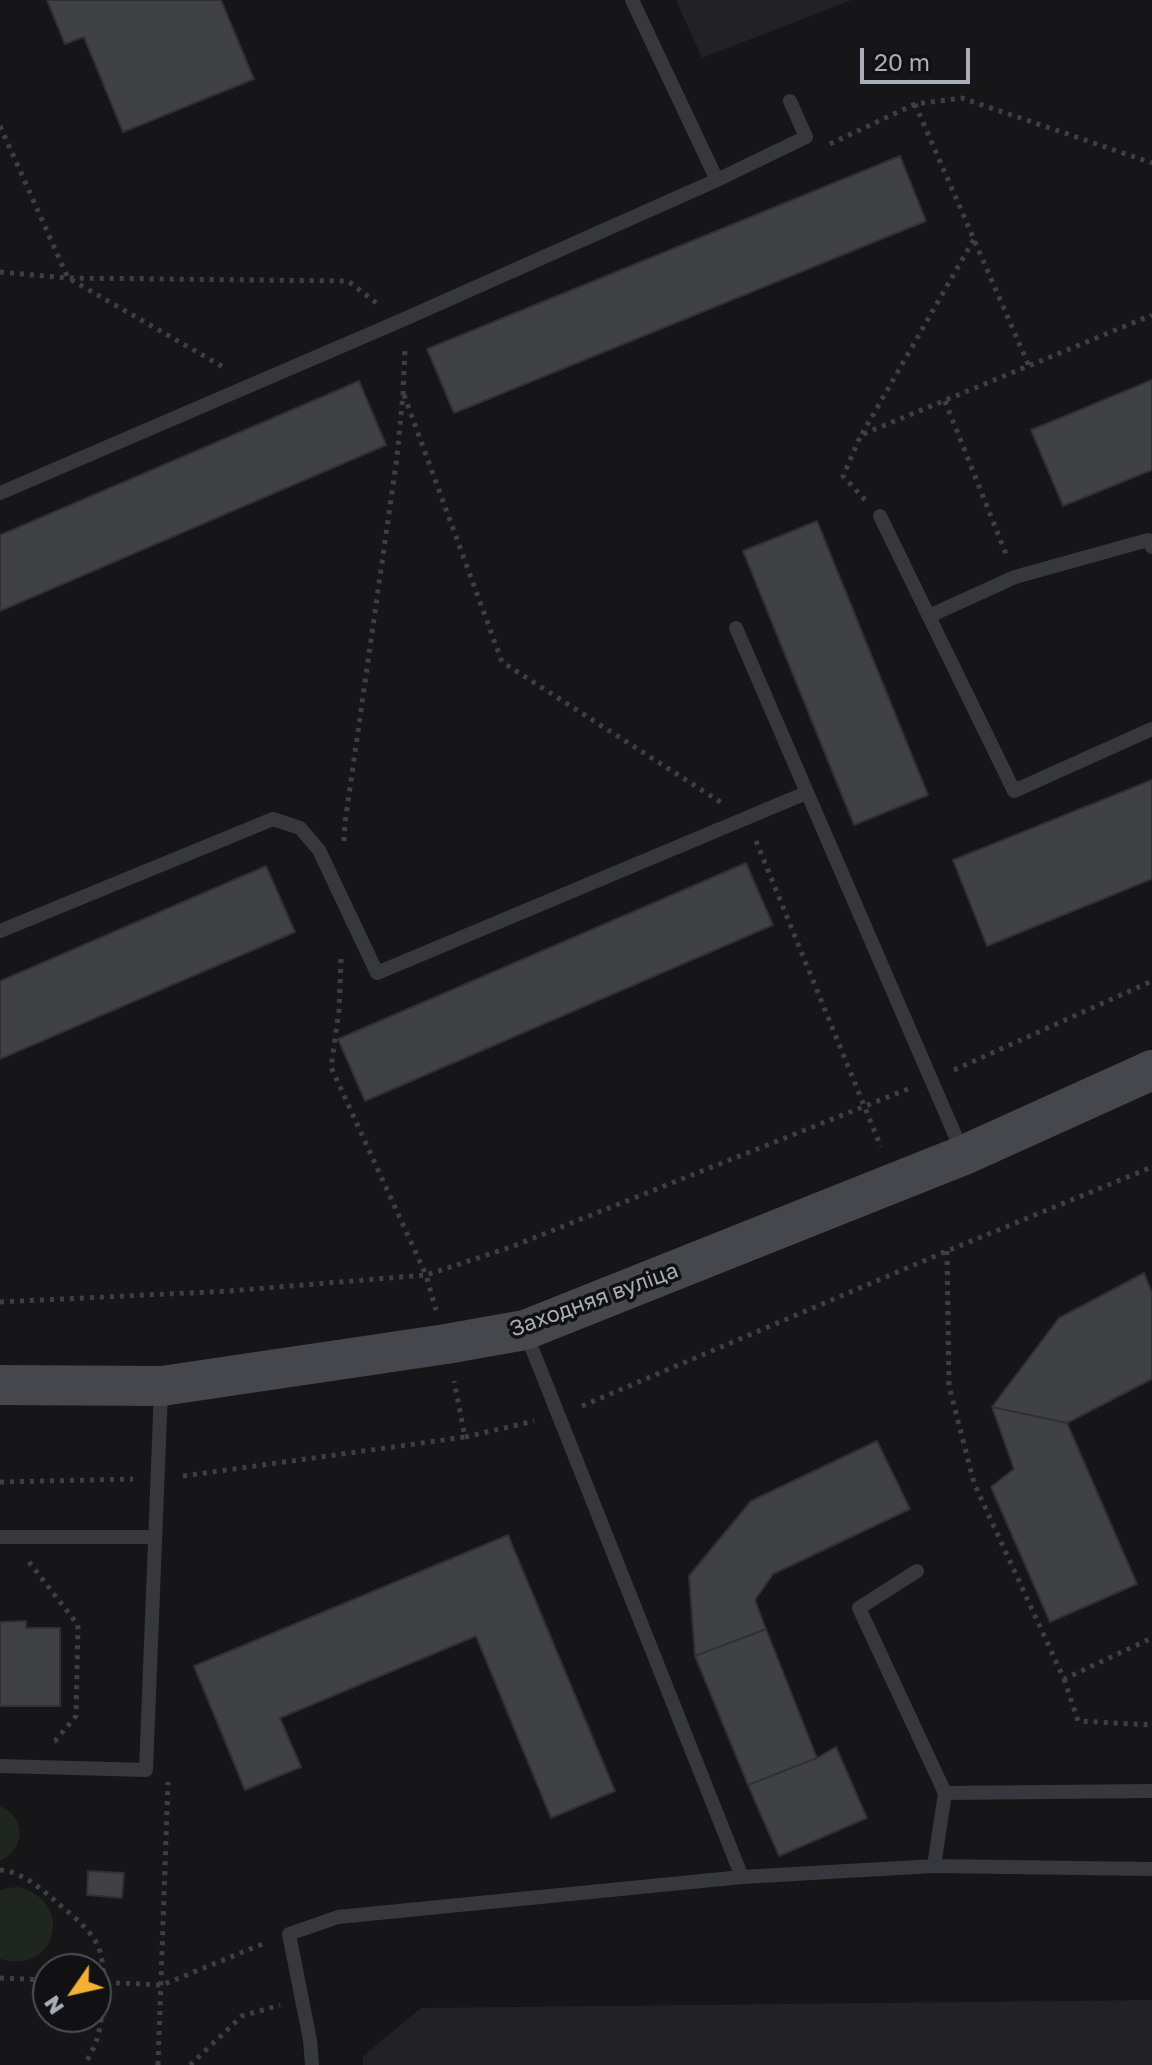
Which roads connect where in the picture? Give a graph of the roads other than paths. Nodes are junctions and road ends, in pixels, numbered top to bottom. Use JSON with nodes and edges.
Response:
{"nodes":[{"id":1,"x":632,"y":0,"type":"edge"},
{"id":2,"x":790,"y":101,"type":"dead end"},
{"id":3,"x":717,"y":180,"type":"junction"},
{"id":4,"x":0,"y":493,"type":"edge"},
{"id":5,"x":880,"y":516,"type":"road end"},
{"id":6,"x":1152,"y":547,"type":"edge"},
{"id":7,"x":929,"y":616,"type":"junction"},
{"id":8,"x":736,"y":628,"type":"dead end"},
{"id":9,"x":1152,"y":729,"type":"edge"},
{"id":10,"x":806,"y":793,"type":"junction"},
{"id":11,"x":0,"y":931,"type":"edge"},
{"id":12,"x":1152,"y":1070,"type":"edge"},
{"id":13,"x":964,"y":1155,"type":"junction"},
{"id":14,"x":525,"y":1330,"type":"junction"},
{"id":15,"x":0,"y":1385,"type":"edge"},
{"id":16,"x":162,"y":1386,"type":"junction"},
{"id":17,"x":5,"y":1537,"type":"edge"},
{"id":18,"x":155,"y":1537,"type":"junction"},
{"id":19,"x":917,"y":1571,"type":"dead end"},
{"id":20,"x":0,"y":1766,"type":"edge"},
{"id":21,"x":1152,"y":1791,"type":"edge"},
{"id":22,"x":945,"y":1793,"type":"junction"},
{"id":23,"x":934,"y":1866,"type":"junction"},
{"id":24,"x":1152,"y":1869,"type":"edge"},
{"id":25,"x":742,"y":1877,"type":"junction"},
{"id":26,"x":312,"y":2065,"type":"edge"}],
"edges":[{"from":1,"to":3,"type":"lane"},
{"from":2,"to":3,"type":"lane"},
{"from":3,"to":4,"type":"lane"},
{"from":5,"to":7,"type":"lane"},
{"from":6,"to":7,"type":"lane"},
{"from":7,"to":9,"type":"lane"},
{"from":8,"to":10,"type":"lane"},
{"from":10,"to":11,"type":"lane"},
{"from":10,"to":13,"type":"lane"},
{"from":12,"to":13,"type":"street","name":"Заходняя вуліца"},
{"from":13,"to":14,"type":"street","name":"Заходняя вуліца"},
{"from":14,"to":16,"type":"street","name":"Заходняя вуліца"},
{"from":14,"to":25,"type":"lane"},
{"from":15,"to":16,"type":"street","name":"Заходняя вуліца"},
{"from":16,"to":18,"type":"lane"},
{"from":17,"to":18,"type":"lane"},
{"from":18,"to":20,"type":"lane"},
{"from":19,"to":22,"type":"lane"},
{"from":21,"to":22,"type":"lane"},
{"from":22,"to":23,"type":"lane"},
{"from":23,"to":24,"type":"lane"},
{"from":23,"to":25,"type":"lane"},
{"from":25,"to":26,"type":"lane"}]}
